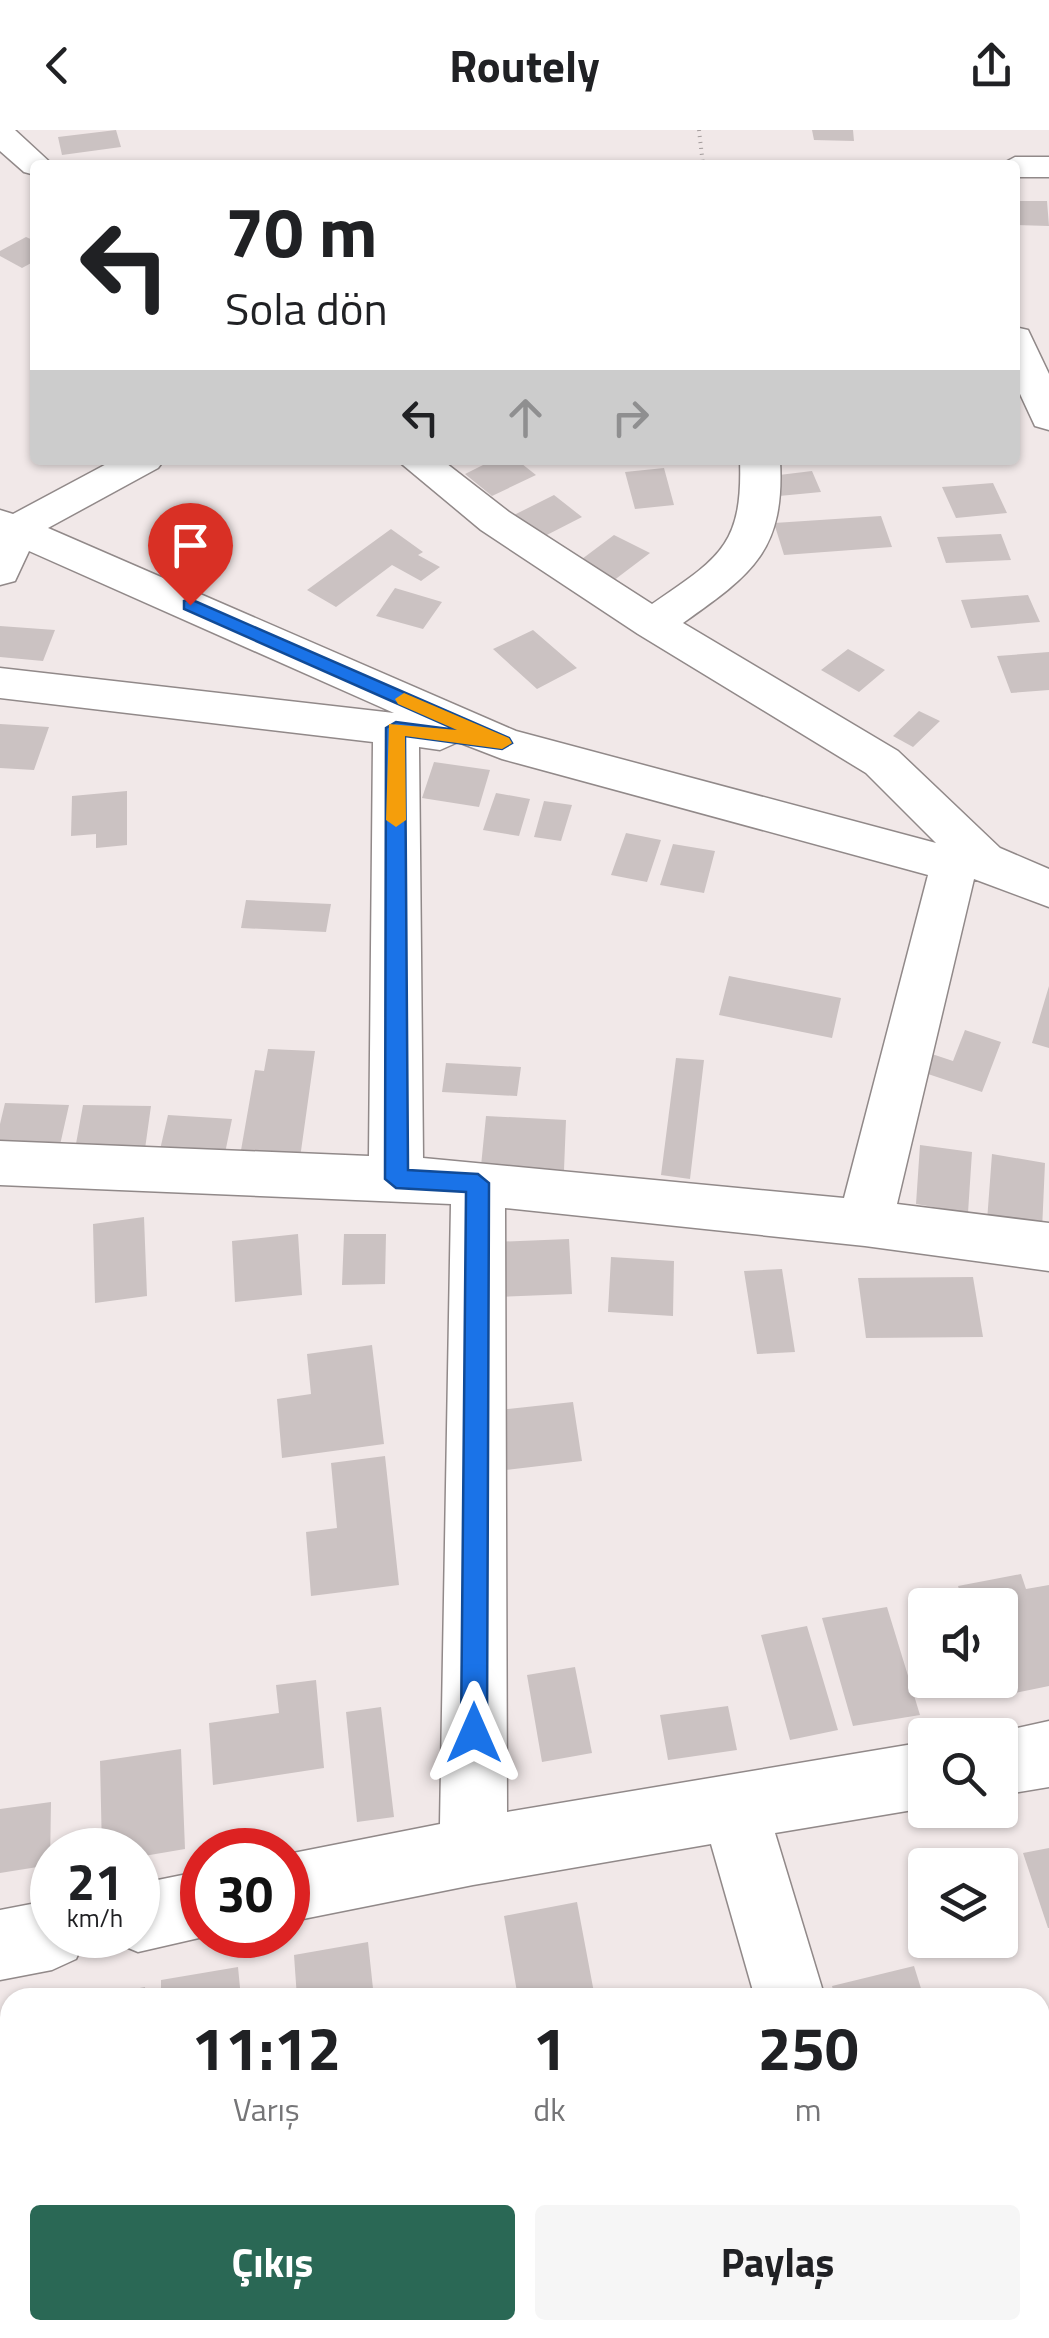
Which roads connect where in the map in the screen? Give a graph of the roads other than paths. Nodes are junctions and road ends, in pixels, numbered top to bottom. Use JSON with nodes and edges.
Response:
{"nodes":[{"id":1,"x":0,"y":134,"type":"edge"},
{"id":2,"x":30,"y":160,"type":"edge"},
{"id":3,"x":1020,"y":167,"type":"edge"},
{"id":4,"x":1049,"y":168,"type":"edge"},
{"id":5,"x":1049,"y":320,"type":"edge"},
{"id":6,"x":1020,"y":322,"type":"edge"},
{"id":7,"x":1020,"y":350,"type":"edge"},
{"id":8,"x":1049,"y":418,"type":"edge"},
{"id":9,"x":134,"y":465,"type":"edge"},
{"id":10,"x":423,"y":465,"type":"edge"},
{"id":11,"x":760,"y":465,"type":"edge"},
{"id":12,"x":8,"y":525,"type":"edge"},
{"id":13,"x":0,"y":572,"type":"edge"},
{"id":14,"x":653,"y":624,"type":"junction"},
{"id":15,"x":0,"y":683,"type":"edge"},
{"id":16,"x":396,"y":728,"type":"junction"},
{"id":17,"x":502,"y":743,"type":"junction"},
{"id":18,"x":968,"y":862,"type":"junction"},
{"id":19,"x":1049,"y":889,"type":"edge"},
{"id":20,"x":0,"y":1163,"type":"edge"},
{"id":21,"x":396,"y":1179,"type":"junction"},
{"id":22,"x":478,"y":1183,"type":"junction"},
{"id":23,"x":864,"y":1223,"type":"junction"},
{"id":24,"x":1049,"y":1247,"type":"edge"},
{"id":25,"x":1049,"y":1754,"type":"edge"},
{"id":26,"x":1018,"y":1759,"type":"edge"},
{"id":27,"x":908,"y":1778,"type":"edge"},
{"id":28,"x":733,"y":1806,"type":"junction"},
{"id":29,"x":473,"y":1851,"type":"junction"},
{"id":30,"x":310,"y":1884,"type":"edge"},
{"id":31,"x":30,"y":1939,"type":"edge"},
{"id":32,"x":0,"y":1945,"type":"edge"},
{"id":33,"x":787,"y":1988,"type":"edge"}],
"edges":[{"from":1,"to":2,"type":"street"},
{"from":3,"to":4,"type":"street"},
{"from":5,"to":6,"type":"street"},
{"from":7,"to":8,"type":"street"},
{"from":9,"to":12,"type":"street"},
{"from":10,"to":14,"type":"street"},
{"from":11,"to":14,"type":"street"},
{"from":12,"to":13,"type":"street"},
{"from":12,"to":17,"type":"street"},
{"from":14,"to":18,"type":"street"},
{"from":15,"to":16,"type":"street"},
{"from":16,"to":17,"type":"street"},
{"from":16,"to":21,"type":"street"},
{"from":17,"to":18,"type":"street"},
{"from":18,"to":19,"type":"street"},
{"from":18,"to":23,"type":"street"},
{"from":20,"to":21,"type":"street"},
{"from":21,"to":22,"type":"street"},
{"from":22,"to":23,"type":"street"},
{"from":22,"to":29,"type":"street"},
{"from":23,"to":24,"type":"street"},
{"from":25,"to":26,"type":"street"},
{"from":27,"to":28,"type":"street"},
{"from":28,"to":29,"type":"street"},
{"from":28,"to":33,"type":"street"},
{"from":29,"to":30,"type":"street"},
{"from":31,"to":32,"type":"street"}]}
